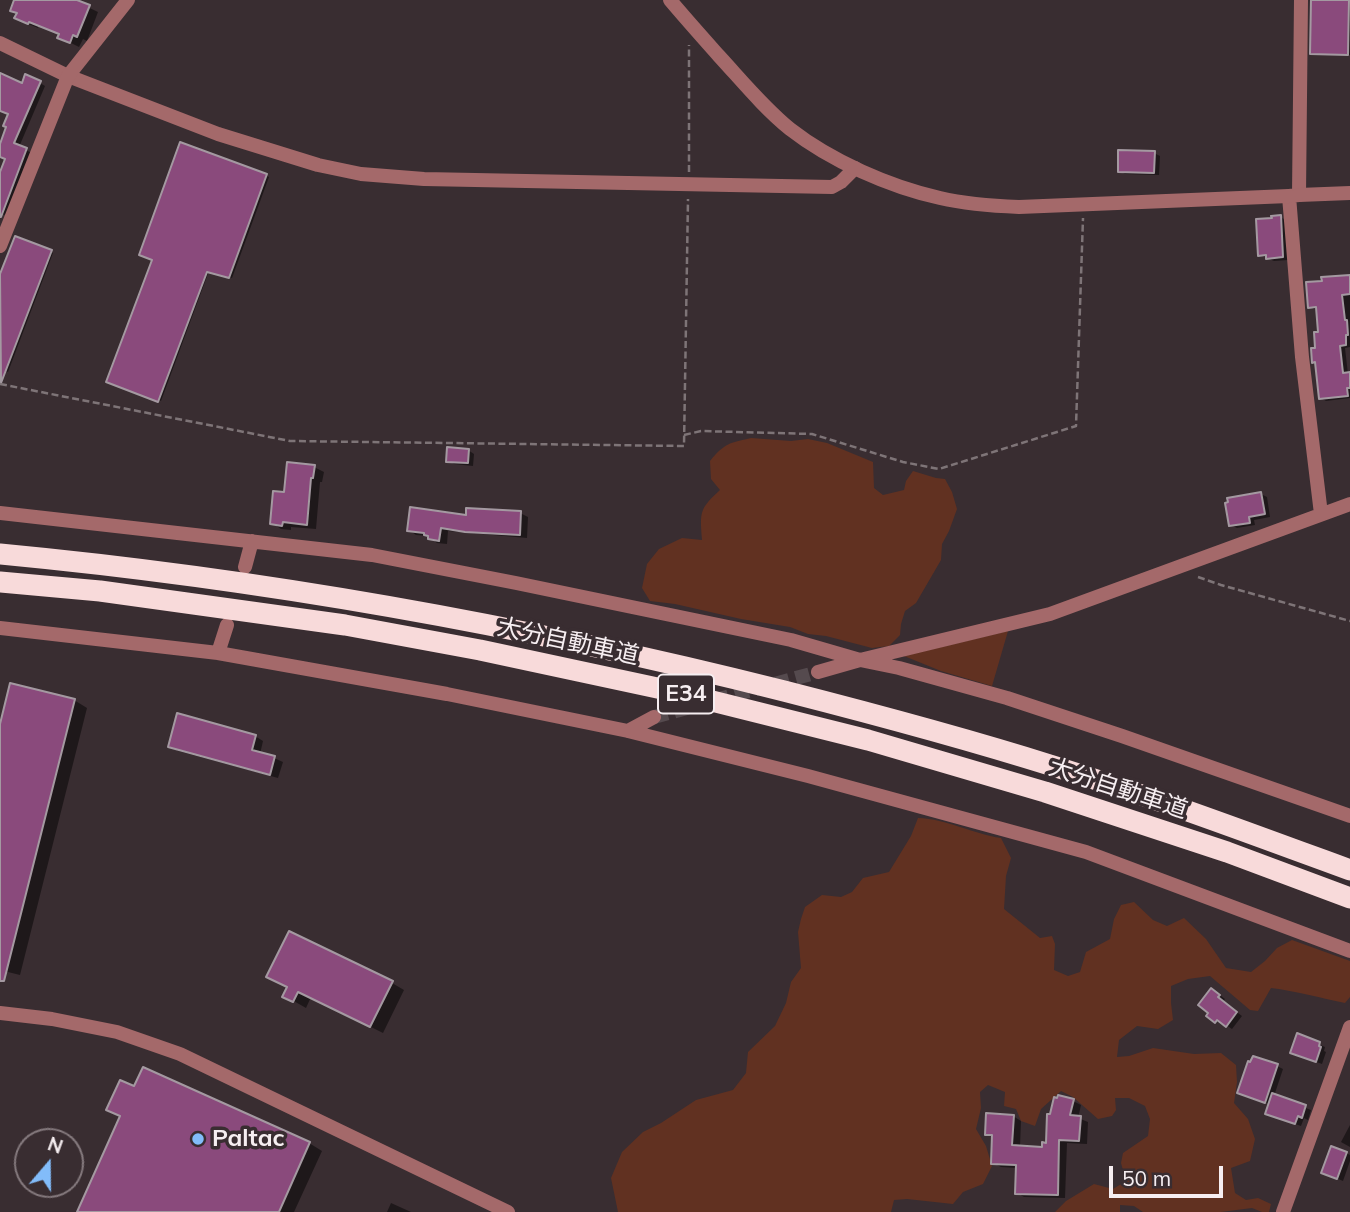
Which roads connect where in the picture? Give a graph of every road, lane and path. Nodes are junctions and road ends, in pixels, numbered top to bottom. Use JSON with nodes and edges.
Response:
{"nodes":[{"id":1,"x":128,"y":0,"type":"edge"},
{"id":2,"x":670,"y":0,"type":"edge"},
{"id":3,"x":1301,"y":0,"type":"edge"},
{"id":4,"x":689,"y":23,"type":"junction"},
{"id":5,"x":0,"y":43,"type":"edge"},
{"id":6,"x":68,"y":76,"type":"junction"},
{"id":7,"x":855,"y":168,"type":"junction"},
{"id":8,"x":689,"y":184,"type":"junction"},
{"id":9,"x":1350,"y":193,"type":"edge"},
{"id":10,"x":1294,"y":196,"type":"junction"},
{"id":11,"x":1084,"y":205,"type":"junction"},
{"id":12,"x":0,"y":246,"type":"edge"},
{"id":13,"x":0,"y":384,"type":"edge"},
{"id":14,"x":684,"y":435,"type":"junction"},
{"id":15,"x":1350,"y":504,"type":"edge"},
{"id":16,"x":0,"y":513,"type":"edge"},
{"id":17,"x":1321,"y":514,"type":"junction"},
{"id":18,"x":252,"y":541,"type":"junction"},
{"id":19,"x":0,"y":554,"type":"edge"},
{"id":20,"x":244,"y":566,"type":"dead end"},
{"id":21,"x":1175,"y":569,"type":"junction"},
{"id":22,"x":0,"y":582,"type":"edge"},
{"id":23,"x":1350,"y":621,"type":"edge"},
{"id":24,"x":227,"y":625,"type":"dead end"},
{"id":25,"x":0,"y":628,"type":"edge"},
{"id":26,"x":218,"y":653,"type":"junction"},
{"id":27,"x":860,"y":660,"type":"junction"},
{"id":28,"x":818,"y":672,"type":"tunnel mouth"},
{"id":29,"x":654,"y":717,"type":"tunnel mouth"},
{"id":30,"x":628,"y":732,"type":"junction"},
{"id":31,"x":1350,"y":816,"type":"edge"},
{"id":32,"x":1350,"y":870,"type":"edge"},
{"id":33,"x":1350,"y":898,"type":"edge"},
{"id":34,"x":1350,"y":951,"type":"edge"},
{"id":35,"x":0,"y":1013,"type":"edge"},
{"id":36,"x":1350,"y":1027,"type":"edge"},
{"id":37,"x":508,"y":1212,"type":"edge"},
{"id":38,"x":1283,"y":1212,"type":"edge"}],
"edges":[{"from":1,"to":6,"type":"street"},
{"from":2,"to":4,"type":"street"},
{"from":3,"to":10,"type":"street"},
{"from":4,"to":7,"type":"street"},
{"from":4,"to":8,"type":"path"},
{"from":5,"to":6,"type":"street"},
{"from":6,"to":8,"type":"street"},
{"from":6,"to":12,"type":"street"},
{"from":7,"to":8,"type":"street"},
{"from":7,"to":11,"type":"street"},
{"from":8,"to":14,"type":"path"},
{"from":9,"to":10,"type":"street"},
{"from":10,"to":11,"type":"street"},
{"from":10,"to":17,"type":"street"},
{"from":11,"to":14,"type":"path"},
{"from":13,"to":14,"type":"path"},
{"from":15,"to":17,"type":"street"},
{"from":16,"to":18,"type":"street"},
{"from":17,"to":21,"type":"street"},
{"from":18,"to":20,"type":"street"},
{"from":18,"to":27,"type":"street"},
{"from":19,"to":32,"type":"highway","name":"大分自動車道","number":"E34"},
{"from":21,"to":23,"type":"path"},
{"from":21,"to":27,"type":"street"},
{"from":22,"to":33,"type":"highway","name":"大分自動車道","number":"E34"},
{"from":24,"to":26,"type":"street"},
{"from":25,"to":26,"type":"street"},
{"from":26,"to":30,"type":"street"},
{"from":27,"to":28,"type":"street"},
{"from":27,"to":31,"type":"street"},
{"from":29,"to":30,"type":"street"},
{"from":30,"to":34,"type":"street"},
{"from":35,"to":37,"type":"street"},
{"from":36,"to":38,"type":"street"}]}
